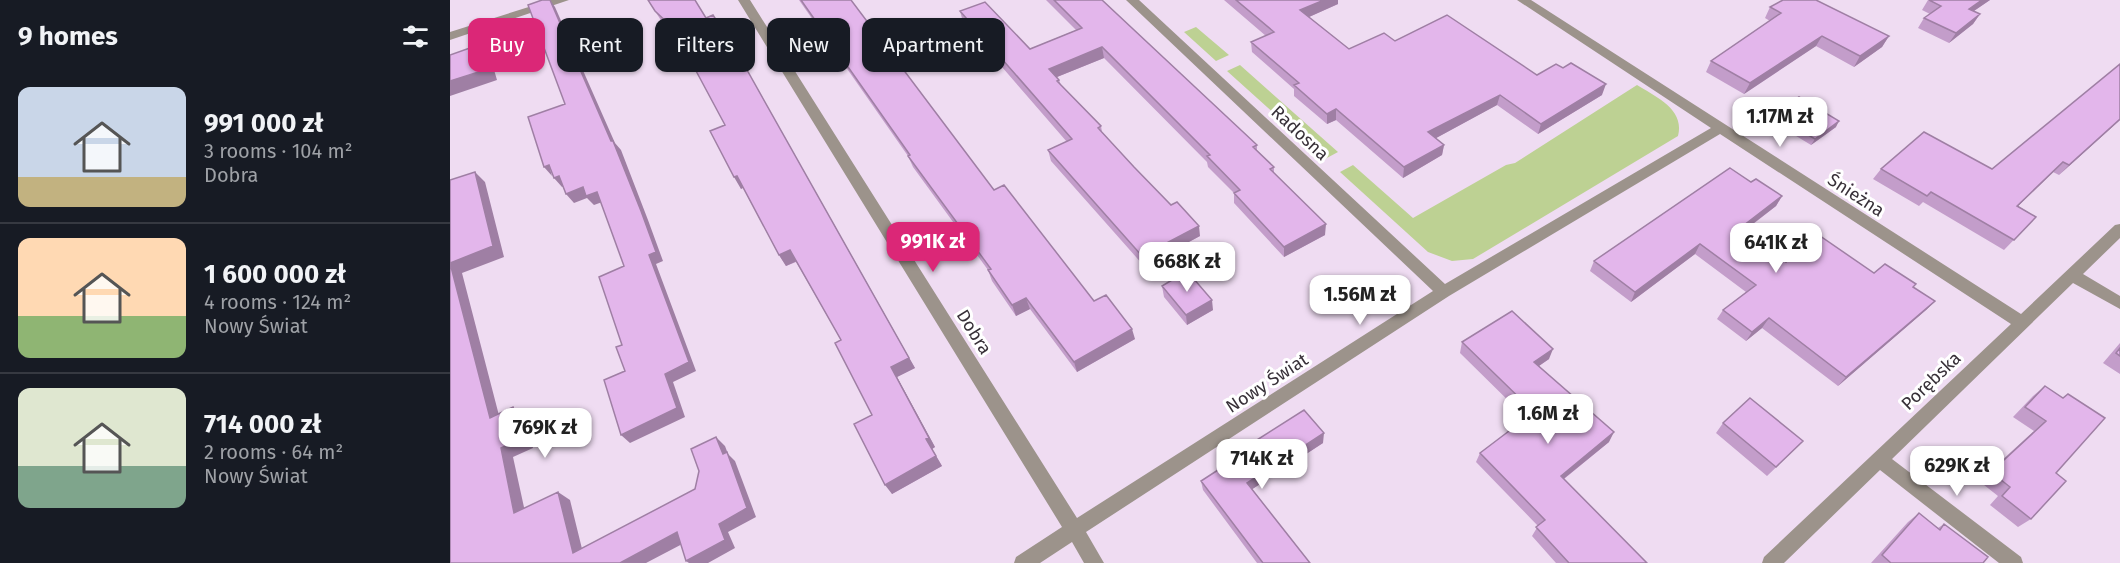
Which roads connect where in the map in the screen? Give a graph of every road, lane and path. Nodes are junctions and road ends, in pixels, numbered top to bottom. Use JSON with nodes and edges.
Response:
{"nodes":[{"id":1,"x":563,"y":0,"type":"edge"},
{"id":2,"x":744,"y":0,"type":"edge"},
{"id":3,"x":1132,"y":0,"type":"edge"},
{"id":4,"x":1523,"y":0,"type":"edge"},
{"id":5,"x":450,"y":36,"type":"edge"},
{"id":6,"x":1720,"y":128,"type":"junction"},
{"id":7,"x":2120,"y":229,"type":"edge"},
{"id":8,"x":2074,"y":276,"type":"junction"},
{"id":9,"x":1444,"y":292,"type":"junction"},
{"id":10,"x":2120,"y":303,"type":"edge"},
{"id":11,"x":2020,"y":322,"type":"junction"},
{"id":12,"x":1879,"y":459,"type":"junction"},
{"id":13,"x":1075,"y":531,"type":"junction"},
{"id":14,"x":1023,"y":563,"type":"edge"},
{"id":15,"x":1095,"y":563,"type":"edge"},
{"id":16,"x":1771,"y":563,"type":"edge"},
{"id":17,"x":2014,"y":563,"type":"edge"}],
"edges":[{"from":1,"to":5,"type":"street"},
{"from":2,"to":13,"type":"street","name":"Dobra"},
{"from":3,"to":9,"type":"street","name":"Radosna"},
{"from":4,"to":6,"type":"street","name":"Śnieżna"},
{"from":6,"to":9,"type":"street","name":"Nowy Świat"},
{"from":6,"to":11,"type":"street","name":"Śnieżna"},
{"from":7,"to":8,"type":"street","name":"Porębska"},
{"from":8,"to":10,"type":"street"},
{"from":8,"to":11,"type":"street","name":"Porębska"},
{"from":9,"to":13,"type":"street","name":"Nowy Świat"},
{"from":11,"to":12,"type":"street","name":"Porębska"},
{"from":12,"to":16,"type":"street","name":"Porębska"},
{"from":12,"to":17,"type":"street"},
{"from":13,"to":14,"type":"street","name":"Nowy Świat"},
{"from":13,"to":15,"type":"street","name":"Dobra"}]}
